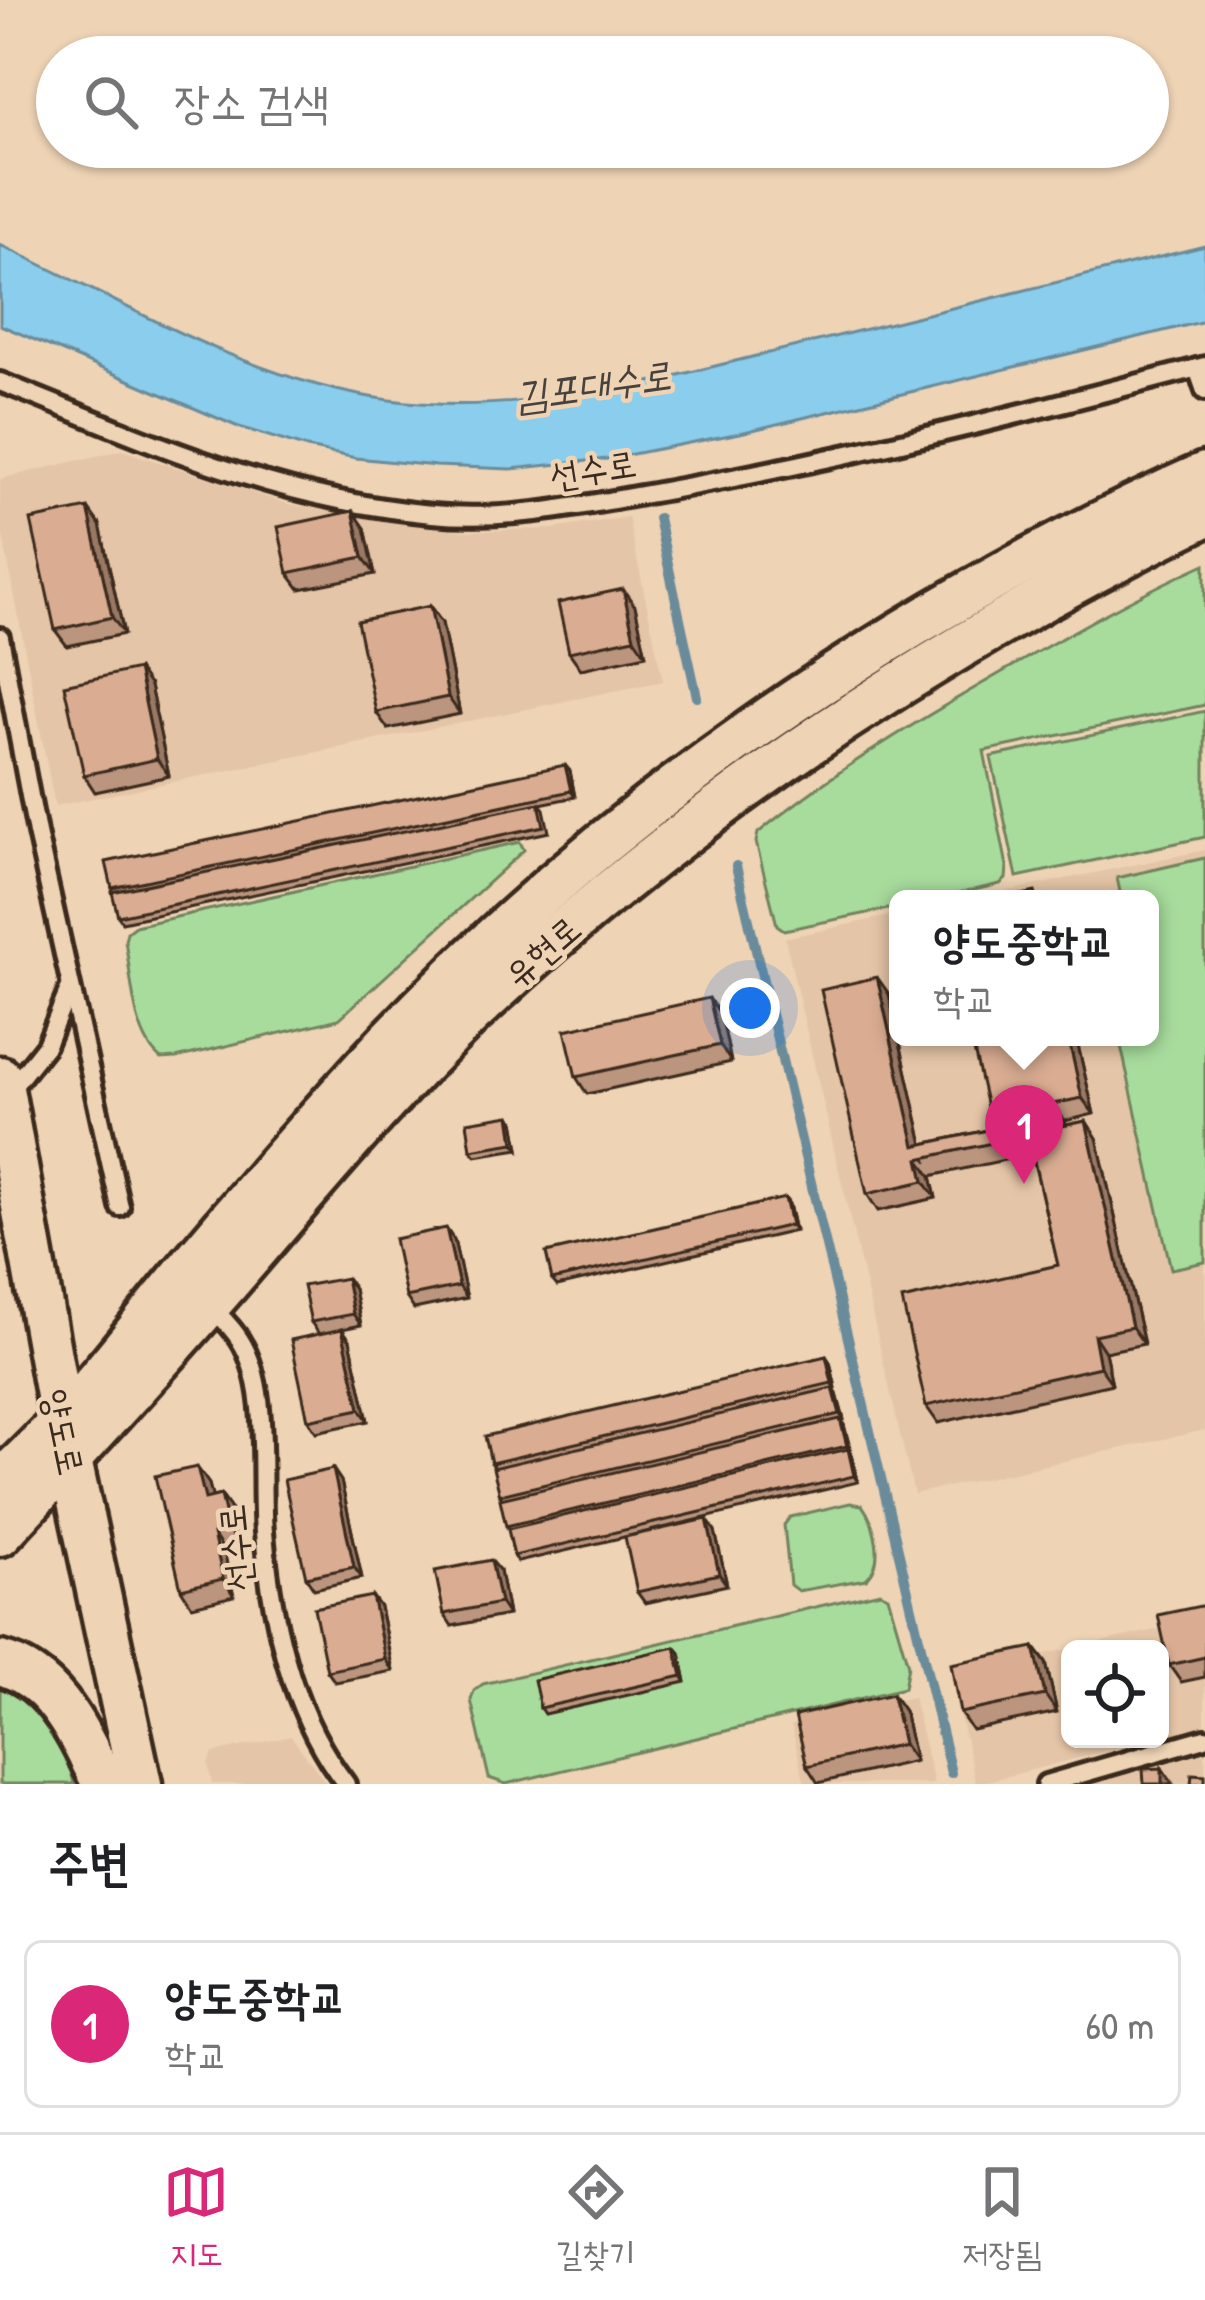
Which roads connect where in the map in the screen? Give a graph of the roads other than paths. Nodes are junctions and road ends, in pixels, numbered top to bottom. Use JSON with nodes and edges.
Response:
{"nodes":[{"id":1,"x":1201,"y":367,"type":"edge"},
{"id":2,"x":0,"y":382,"type":"edge"},
{"id":3,"x":1205,"y":392,"type":"edge"},
{"id":4,"x":1205,"y":474,"type":"edge"},
{"id":5,"x":1205,"y":514,"type":"edge"},
{"id":6,"x":0,"y":637,"type":"edge"},
{"id":7,"x":71,"y":982,"type":"junction"},
{"id":8,"x":2,"y":1088,"type":"edge"},
{"id":9,"x":120,"y":1207,"type":"dead end"},
{"id":10,"x":0,"y":1214,"type":"edge"},
{"id":11,"x":209,"y":1304,"type":"junction"},
{"id":12,"x":53,"y":1454,"type":"junction"},
{"id":13,"x":0,"y":1482,"type":"edge"},
{"id":14,"x":0,"y":1534,"type":"edge"},
{"id":15,"x":0,"y":1663,"type":"edge"},
{"id":16,"x":1205,"y":1738,"type":"edge"},
{"id":17,"x":104,"y":1784,"type":"edge"},
{"id":18,"x":114,"y":1784,"type":"edge"},
{"id":19,"x":140,"y":1784,"type":"edge"},
{"id":20,"x":346,"y":1784,"type":"edge"},
{"id":21,"x":1046,"y":1784,"type":"edge"}],
"edges":[{"from":1,"to":2,"type":"lane","name":"선수로"},
{"from":1,"to":3,"type":"lane"},
{"from":4,"to":12,"type":"street","name":"유현로"},
{"from":5,"to":11,"type":"street","name":"유현로"},
{"from":6,"to":7,"type":"lane"},
{"from":7,"to":8,"type":"lane"},
{"from":7,"to":9,"type":"lane"},
{"from":8,"to":12,"type":"street","name":"양도로"},
{"from":10,"to":12,"type":"street","name":"양도로"},
{"from":11,"to":12,"type":"street","name":"유현로"},
{"from":11,"to":20,"type":"lane","name":"선수로"},
{"from":12,"to":13,"type":"street","name":"유현로"},
{"from":12,"to":14,"type":"street","name":"유현로"},
{"from":12,"to":18,"type":"street","name":"양도로"},
{"from":12,"to":19,"type":"street","name":"양도로"},
{"from":15,"to":17,"type":"street"},
{"from":16,"to":21,"type":"lane"}]}
